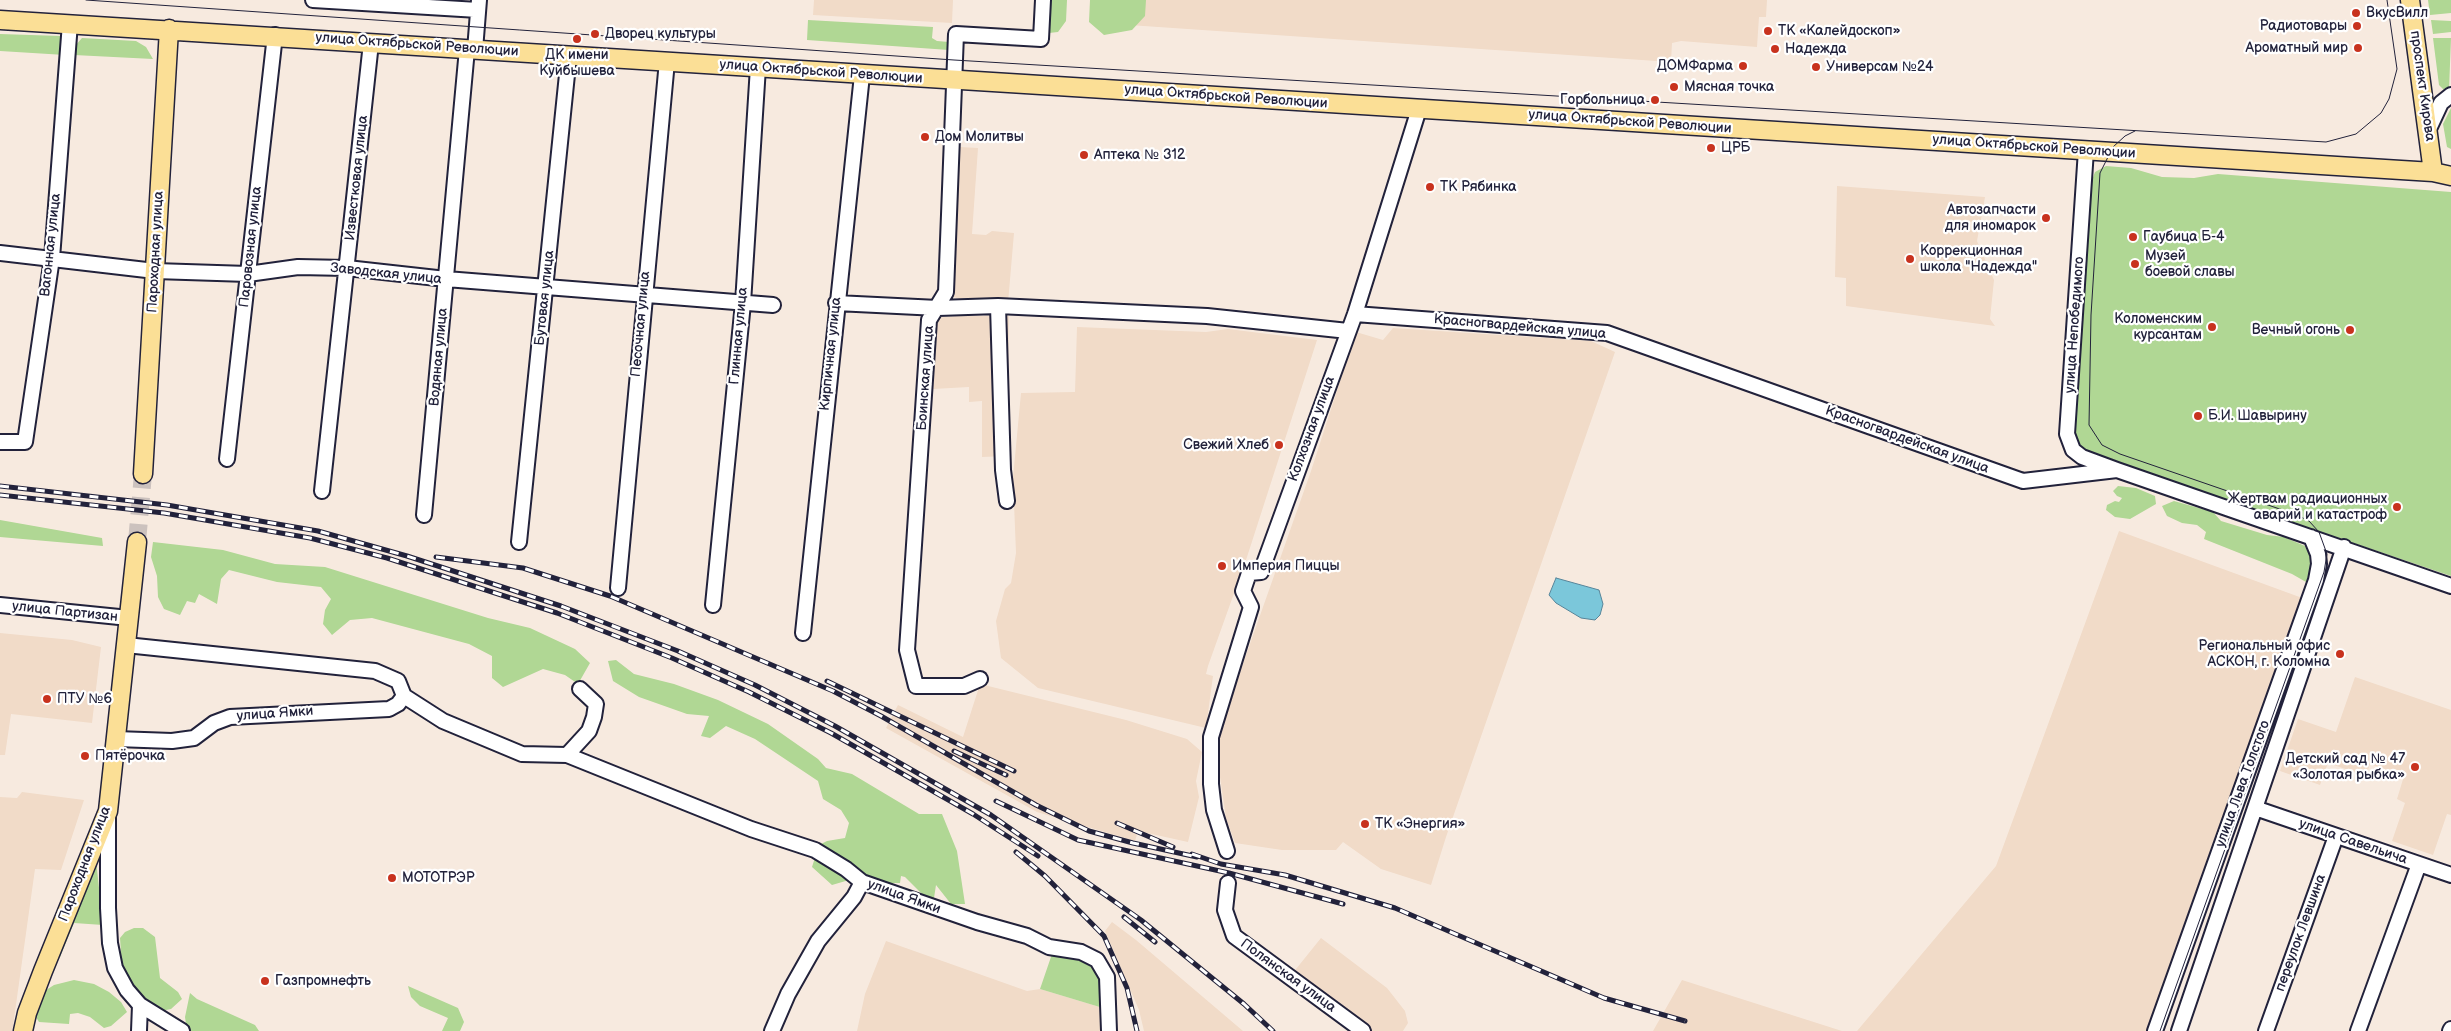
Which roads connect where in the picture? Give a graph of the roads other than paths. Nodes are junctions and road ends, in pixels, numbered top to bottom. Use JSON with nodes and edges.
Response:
{"nodes":[{"id":1,"x":312,"y":0,"type":"edge"},
{"id":2,"x":1043,"y":0,"type":"edge"},
{"id":3,"x":2410,"y":0,"type":"edge"},
{"id":4,"x":478,"y":5,"type":"edge"},
{"id":5,"x":0,"y":20,"type":"edge"},
{"id":6,"x":70,"y":22,"type":"junction"},
{"id":7,"x":169,"y":29,"type":"junction"},
{"id":8,"x":275,"y":35,"type":"junction"},
{"id":9,"x":371,"y":43,"type":"junction"},
{"id":10,"x":471,"y":49,"type":"junction"},
{"id":11,"x":569,"y":55,"type":"junction"},
{"id":12,"x":667,"y":61,"type":"junction"},
{"id":13,"x":758,"y":67,"type":"junction"},
{"id":14,"x":862,"y":75,"type":"junction"},
{"id":15,"x":953,"y":81,"type":"junction"},
{"id":16,"x":2451,"y":95,"type":"edge"},
{"id":17,"x":1419,"y":109,"type":"junction"},
{"id":18,"x":2428,"y":131,"type":"junction"},
{"id":19,"x":2086,"y":150,"type":"junction"},
{"id":20,"x":2433,"y":172,"type":"junction"},
{"id":21,"x":2451,"y":176,"type":"edge"},
{"id":22,"x":0,"y":253,"type":"edge"},
{"id":23,"x":52,"y":258,"type":"junction"},
{"id":24,"x":347,"y":268,"type":"junction"},
{"id":25,"x":156,"y":271,"type":"junction"},
{"id":26,"x":248,"y":274,"type":"junction"},
{"id":27,"x":446,"y":280,"type":"junction"},
{"id":28,"x":546,"y":288,"type":"junction"},
{"id":29,"x":644,"y":296,"type":"junction"},
{"id":30,"x":743,"y":303,"type":"junction"},
{"id":31,"x":836,"y":303,"type":"junction"},
{"id":32,"x":773,"y":305,"type":"dead end"},
{"id":33,"x":998,"y":306,"type":"junction"},
{"id":34,"x":938,"y":308,"type":"junction"},
{"id":35,"x":1355,"y":314,"type":"junction"},
{"id":36,"x":1348,"y":332,"type":"junction"},
{"id":37,"x":0,"y":442,"type":"edge"},
{"id":38,"x":227,"y":459,"type":"dead end"},
{"id":39,"x":2117,"y":470,"type":"junction"},
{"id":40,"x":143,"y":474,"type":"tunnel mouth"},
{"id":41,"x":322,"y":491,"type":"dead end"},
{"id":42,"x":1006,"y":502,"type":"dead end"},
{"id":43,"x":424,"y":515,"type":"dead end"},
{"id":44,"x":2311,"y":536,"type":"junction"},
{"id":45,"x":138,"y":542,"type":"tunnel mouth"},
{"id":46,"x":519,"y":542,"type":"dead end"},
{"id":47,"x":2344,"y":547,"type":"junction"},
{"id":48,"x":2451,"y":586,"type":"edge"},
{"id":49,"x":618,"y":588,"type":"dead end"},
{"id":50,"x":714,"y":604,"type":"dead end"},
{"id":51,"x":0,"y":605,"type":"edge"},
{"id":52,"x":130,"y":618,"type":"junction"},
{"id":53,"x":803,"y":633,"type":"dead end"},
{"id":54,"x":126,"y":646,"type":"junction"},
{"id":55,"x":980,"y":679,"type":"dead end"},
{"id":56,"x":580,"y":689,"type":"dead end"},
{"id":57,"x":404,"y":696,"type":"junction"},
{"id":58,"x":116,"y":739,"type":"junction"},
{"id":59,"x":567,"y":755,"type":"junction"},
{"id":60,"x":2255,"y":808,"type":"junction"},
{"id":61,"x":108,"y":811,"type":"junction"},
{"id":62,"x":2336,"y":836,"type":"junction"},
{"id":63,"x":1227,"y":851,"type":"dead end"},
{"id":64,"x":2419,"y":864,"type":"junction"},
{"id":65,"x":2451,"y":875,"type":"edge"},
{"id":66,"x":862,"y":882,"type":"junction"},
{"id":67,"x":1228,"y":883,"type":"dead end"},
{"id":68,"x":140,"y":1005,"type":"junction"},
{"id":69,"x":23,"y":1031,"type":"edge"},
{"id":70,"x":139,"y":1031,"type":"edge"},
{"id":71,"x":182,"y":1031,"type":"edge"},
{"id":72,"x":772,"y":1031,"type":"edge"},
{"id":73,"x":1109,"y":1031,"type":"edge"},
{"id":74,"x":1362,"y":1031,"type":"edge"},
{"id":75,"x":2154,"y":1031,"type":"edge"},
{"id":76,"x":2179,"y":1031,"type":"edge"},
{"id":77,"x":2266,"y":1031,"type":"edge"},
{"id":78,"x":2358,"y":1031,"type":"edge"}],
"edges":[{"from":1,"to":4,"type":"street"},
{"from":2,"to":15,"type":"street","name":"Боинская улица"},
{"from":3,"to":18,"type":"main road","name":"проспект Кирова"},
{"from":4,"to":10,"type":"street","name":"Водяная улица"},
{"from":5,"to":6,"type":"main road","name":"улица Октябрьской Революции"},
{"from":6,"to":7,"type":"main road","name":"улица Октябрьской Революции"},
{"from":6,"to":23,"type":"street","name":"Вагонная улица"},
{"from":7,"to":8,"type":"main road","name":"улица Октябрьской Революции"},
{"from":7,"to":25,"type":"main road","name":"Пароходная улица"},
{"from":8,"to":9,"type":"main road","name":"улица Октябрьской Революции"},
{"from":8,"to":26,"type":"street","name":"Паровозная улица"},
{"from":9,"to":10,"type":"main road","name":"улица Октябрьской Революции"},
{"from":9,"to":24,"type":"street","name":"Известковая улица"},
{"from":10,"to":11,"type":"main road","name":"улица Октябрьской Революции"},
{"from":10,"to":27,"type":"street","name":"Водяная улица"},
{"from":11,"to":12,"type":"main road","name":"улица Октябрьской Революции"},
{"from":11,"to":28,"type":"street","name":"Бутовая улица"},
{"from":12,"to":13,"type":"main road","name":"улица Октябрьской Революции"},
{"from":12,"to":29,"type":"street","name":"Песочная улица"},
{"from":13,"to":14,"type":"main road","name":"улица Октябрьской Революции"},
{"from":13,"to":30,"type":"street","name":"Глинная улица"},
{"from":14,"to":15,"type":"main road","name":"улица Октябрьской Революции"},
{"from":14,"to":31,"type":"street","name":"Кирпичная улица"},
{"from":15,"to":17,"type":"main road","name":"улица Октябрьской Революции"},
{"from":15,"to":34,"type":"street","name":"Боинская улица"},
{"from":16,"to":18,"type":"street"},
{"from":17,"to":19,"type":"main road","name":"улица Октябрьской Революции"},
{"from":17,"to":35,"type":"street","name":"Колхозная улица"},
{"from":18,"to":20,"type":"main road","name":"проспект Кирова"},
{"from":19,"to":20,"type":"main road","name":"улица Октябрьской Революции"},
{"from":19,"to":39,"type":"street","name":"улица Непобедимого"},
{"from":20,"to":21,"type":"main road","name":"улица Октябрьской Революции"},
{"from":22,"to":23,"type":"street","name":"Заводская улица"},
{"from":23,"to":25,"type":"street","name":"Заводская улица"},
{"from":23,"to":37,"type":"street","name":"Вагонная улица"},
{"from":24,"to":26,"type":"street","name":"Заводская улица"},
{"from":24,"to":27,"type":"street","name":"Заводская улица"},
{"from":24,"to":41,"type":"street","name":"Известковая улица"},
{"from":25,"to":26,"type":"street","name":"Заводская улица"},
{"from":25,"to":40,"type":"main road","name":"Пароходная улица"},
{"from":26,"to":38,"type":"street","name":"Паровозная улица"},
{"from":27,"to":28,"type":"street","name":"Заводская улица"},
{"from":27,"to":43,"type":"street","name":"Водяная улица"},
{"from":28,"to":29,"type":"street","name":"Заводская улица"},
{"from":28,"to":46,"type":"street","name":"Бутовая улица"},
{"from":29,"to":30,"type":"street","name":"Заводская улица"},
{"from":29,"to":49,"type":"street","name":"Песочная улица"},
{"from":30,"to":32,"type":"street","name":"Заводская улица"},
{"from":30,"to":50,"type":"street","name":"Глинная улица"},
{"from":31,"to":34,"type":"street"},
{"from":31,"to":53,"type":"street","name":"Кирпичная улица"},
{"from":33,"to":34,"type":"street"},
{"from":33,"to":36,"type":"street"},
{"from":33,"to":42,"type":"street"},
{"from":34,"to":55,"type":"street","name":"Боинская улица"},
{"from":35,"to":36,"type":"street","name":"Колхозная улица"},
{"from":35,"to":39,"type":"street","name":"Красногвардейская улица"},
{"from":36,"to":63,"type":"street","name":"Колхозная улица"},
{"from":39,"to":44,"type":"street","name":"Красногвардейская улица"},
{"from":44,"to":47,"type":"street","name":"Красногвардейская улица"},
{"from":44,"to":75,"type":"street","name":"улица Льва Толстого"},
{"from":45,"to":52,"type":"main road","name":"Пароходная улица"},
{"from":47,"to":48,"type":"street","name":"Красногвардейская улица"},
{"from":47,"to":60,"type":"street","name":"улица Льва Толстого"},
{"from":51,"to":52,"type":"street","name":"улица Партизан"},
{"from":52,"to":54,"type":"main road","name":"Пароходная улица"},
{"from":54,"to":57,"type":"street","name":"улица Ямки"},
{"from":54,"to":58,"type":"main road","name":"Пароходная улица"},
{"from":56,"to":59,"type":"street"},
{"from":57,"to":58,"type":"street","name":"улица Ямки"},
{"from":57,"to":59,"type":"street","name":"улица Ямки"},
{"from":58,"to":61,"type":"main road","name":"Пароходная улица"},
{"from":59,"to":66,"type":"street","name":"улица Ямки"},
{"from":60,"to":62,"type":"street","name":"улица Савельича"},
{"from":60,"to":76,"type":"street","name":"улица Льва Толстого"},
{"from":61,"to":68,"type":"street"},
{"from":61,"to":69,"type":"main road","name":"Пароходная улица"},
{"from":62,"to":64,"type":"street","name":"улица Савельича"},
{"from":62,"to":77,"type":"street","name":"переулок Левшина"},
{"from":64,"to":65,"type":"street","name":"улица Савельича"},
{"from":64,"to":78,"type":"street"},
{"from":66,"to":72,"type":"street"},
{"from":66,"to":73,"type":"street","name":"улица Ямки"},
{"from":67,"to":74,"type":"street","name":"Полянская улица"},
{"from":68,"to":70,"type":"street"},
{"from":68,"to":71,"type":"street"}]}
